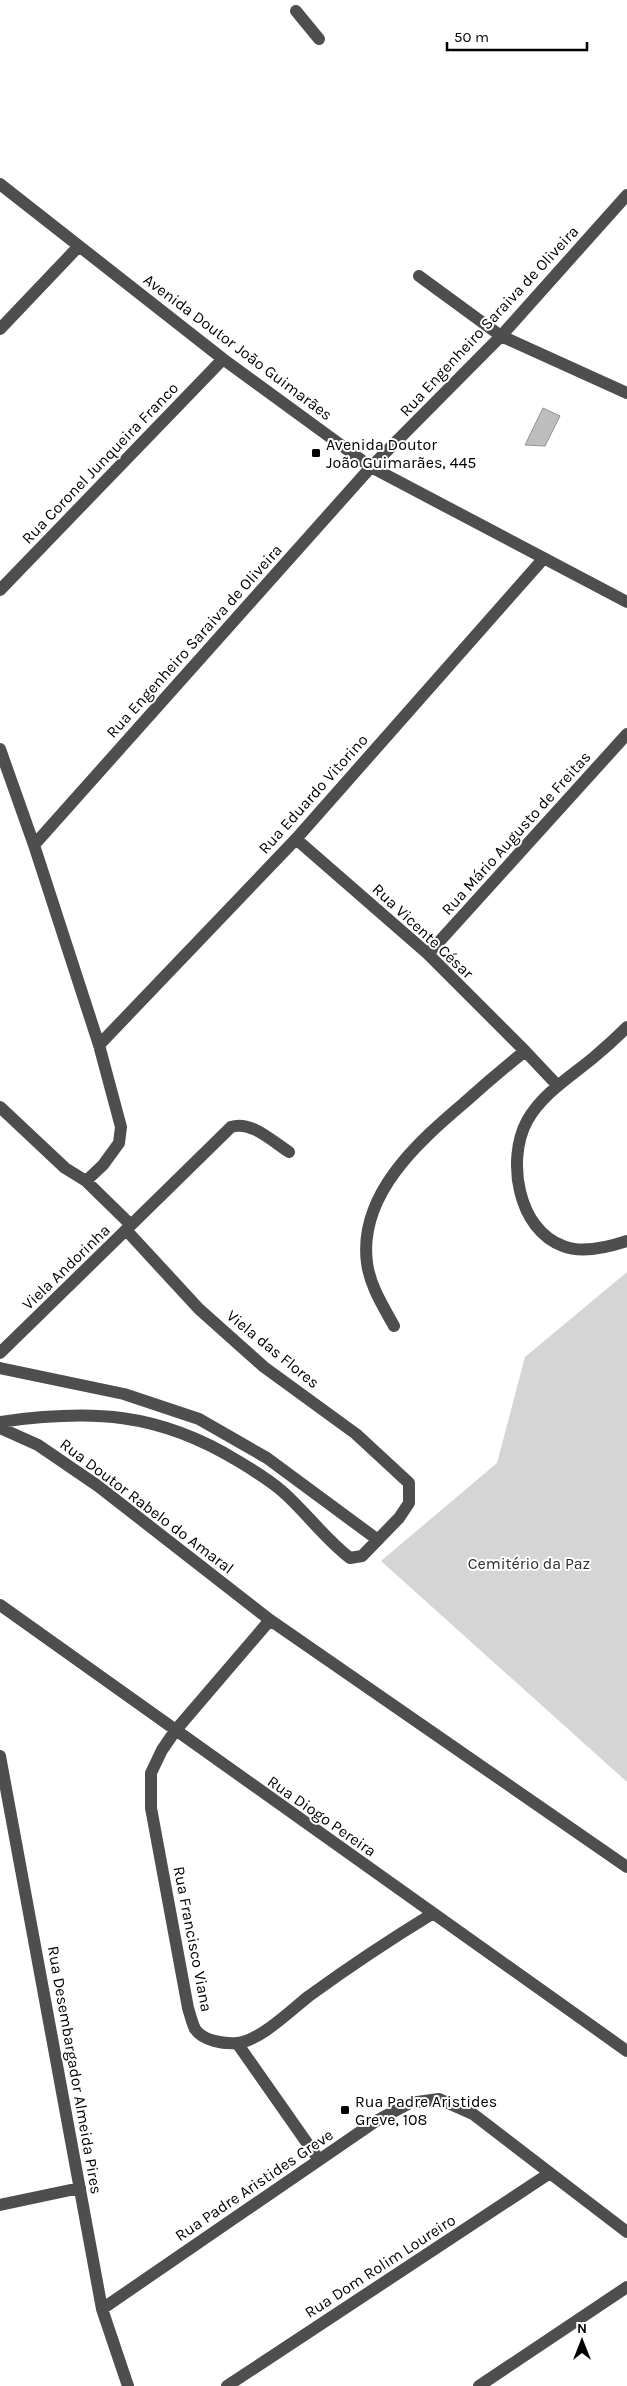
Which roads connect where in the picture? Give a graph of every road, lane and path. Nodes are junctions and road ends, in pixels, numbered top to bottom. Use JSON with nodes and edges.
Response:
{"nodes":[{"id":1,"x":296,"y":11,"type":"dead end"},
{"id":2,"x":319,"y":39,"type":"dead end"},
{"id":3,"x":0,"y":184,"type":"edge"},
{"id":4,"x":626,"y":198,"type":"edge"},
{"id":5,"x":80,"y":246,"type":"junction"},
{"id":6,"x":419,"y":276,"type":"dead end"},
{"id":7,"x":0,"y":329,"type":"edge"},
{"id":8,"x":501,"y":336,"type":"junction"},
{"id":9,"x":223,"y":359,"type":"junction"},
{"id":10,"x":627,"y":393,"type":"edge"},
{"id":11,"x":371,"y":467,"type":"junction"},
{"id":12,"x":544,"y":558,"type":"junction"},
{"id":13,"x":0,"y":590,"type":"edge"},
{"id":14,"x":627,"y":602,"type":"edge"},
{"id":15,"x":627,"y":734,"type":"edge"},
{"id":16,"x":0,"y":749,"type":"edge"},
{"id":17,"x":296,"y":839,"type":"junction"},
{"id":18,"x":34,"y":845,"type":"junction"},
{"id":19,"x":428,"y":954,"type":"junction"},
{"id":20,"x":627,"y":1027,"type":"edge"},
{"id":21,"x":98,"y":1045,"type":"junction"},
{"id":22,"x":525,"y":1051,"type":"junction"},
{"id":23,"x":558,"y":1086,"type":"junction"},
{"id":24,"x":0,"y":1107,"type":"edge"},
{"id":25,"x":289,"y":1152,"type":"dead end"},
{"id":26,"x":86,"y":1181,"type":"junction"},
{"id":27,"x":129,"y":1228,"type":"junction"},
{"id":28,"x":627,"y":1241,"type":"edge"},
{"id":29,"x":394,"y":1326,"type":"dead end"},
{"id":30,"x":0,"y":1354,"type":"edge"},
{"id":31,"x":0,"y":1368,"type":"edge"},
{"id":32,"x":0,"y":1422,"type":"edge"},
{"id":33,"x":0,"y":1428,"type":"edge"},
{"id":34,"x":378,"y":1540,"type":"junction"},
{"id":35,"x":0,"y":1605,"type":"edge"},
{"id":36,"x":270,"y":1620,"type":"junction"},
{"id":37,"x":176,"y":1731,"type":"junction"},
{"id":38,"x":0,"y":1756,"type":"edge"},
{"id":39,"x":627,"y":1868,"type":"edge"},
{"id":40,"x":432,"y":1914,"type":"junction"},
{"id":41,"x":237,"y":2043,"type":"junction"},
{"id":42,"x":627,"y":2051,"type":"edge"},
{"id":43,"x":318,"y":2160,"type":"junction"},
{"id":44,"x":550,"y":2173,"type":"junction"},
{"id":45,"x":80,"y":2188,"type":"junction"},
{"id":46,"x":0,"y":2205,"type":"edge"},
{"id":47,"x":627,"y":2232,"type":"edge"},
{"id":48,"x":627,"y":2287,"type":"edge"},
{"id":49,"x":102,"y":2309,"type":"junction"},
{"id":50,"x":128,"y":2386,"type":"edge"},
{"id":51,"x":227,"y":2386,"type":"edge"},
{"id":52,"x":479,"y":2386,"type":"edge"}],
"edges":[{"from":1,"to":2,"type":"street"},
{"from":3,"to":5,"type":"street","name":"Avenida Doutor João Guimarães"},
{"from":4,"to":8,"type":"street","name":"Rua Engenheiro Saraiva de Oliveira"},
{"from":5,"to":7,"type":"street"},
{"from":5,"to":9,"type":"street","name":"Avenida Doutor João Guimarães"},
{"from":6,"to":8,"type":"street"},
{"from":8,"to":10,"type":"street"},
{"from":8,"to":11,"type":"street","name":"Rua Engenheiro Saraiva de Oliveira"},
{"from":9,"to":11,"type":"street","name":"Avenida Doutor João Guimarães"},
{"from":9,"to":13,"type":"street","name":"Rua Coronel Junqueira Franco"},
{"from":11,"to":12,"type":"street","name":"Avenida Doutor João Guimarães"},
{"from":11,"to":18,"type":"street","name":"Rua Engenheiro Saraiva de Oliveira"},
{"from":12,"to":14,"type":"street","name":"Avenida Doutor João Guimarães"},
{"from":12,"to":17,"type":"street","name":"Rua Eduardo Vitorino"},
{"from":15,"to":19,"type":"street","name":"Rua Mário Augusto de Freitas"},
{"from":16,"to":18,"type":"street"},
{"from":17,"to":19,"type":"street","name":"Rua Vicente César"},
{"from":17,"to":21,"type":"street","name":"Rua Eduardo Vitorino"},
{"from":18,"to":21,"type":"street"},
{"from":19,"to":22,"type":"street","name":"Rua Vicente César"},
{"from":20,"to":23,"type":"street"},
{"from":21,"to":26,"type":"street"},
{"from":22,"to":23,"type":"street","name":"Rua Vicente César"},
{"from":22,"to":29,"type":"street"},
{"from":23,"to":28,"type":"street"},
{"from":24,"to":26,"type":"street","name":"Viela Andorinha"},
{"from":25,"to":27,"type":"street"},
{"from":26,"to":27,"type":"street","name":"Viela Andorinha"},
{"from":27,"to":30,"type":"street","name":"Viela Andorinha"},
{"from":27,"to":34,"type":"street","name":"Viela das Flores"},
{"from":31,"to":34,"type":"street"},
{"from":32,"to":34,"type":"street"},
{"from":33,"to":36,"type":"street","name":"Rua Doutor Rabelo do Amaral"},
{"from":35,"to":37,"type":"street","name":"Rua Diogo Pereira"},
{"from":36,"to":37,"type":"street"},
{"from":36,"to":39,"type":"street","name":"Rua Doutor Rabelo do Amaral"},
{"from":37,"to":40,"type":"street","name":"Rua Diogo Pereira"},
{"from":37,"to":41,"type":"street","name":"Rua Francisco Viana"},
{"from":38,"to":45,"type":"street","name":"Rua Desembargador Almeida Pires"},
{"from":40,"to":41,"type":"street"},
{"from":40,"to":42,"type":"street","name":"Rua Diogo Pereira"},
{"from":41,"to":43,"type":"street"},
{"from":43,"to":44,"type":"street","name":"Rua Padre Aristides Greve"},
{"from":43,"to":49,"type":"street","name":"Rua Padre Aristides Greve"},
{"from":44,"to":47,"type":"street","name":"Rua Padre Aristides Greve"},
{"from":44,"to":51,"type":"street","name":"Rua Dom Rolim Loureiro"},
{"from":45,"to":46,"type":"street"},
{"from":45,"to":49,"type":"street","name":"Rua Desembargador Almeida Pires"},
{"from":48,"to":52,"type":"street"},
{"from":49,"to":50,"type":"street","name":"Rua Desembargador Almeida Pires"}]}
